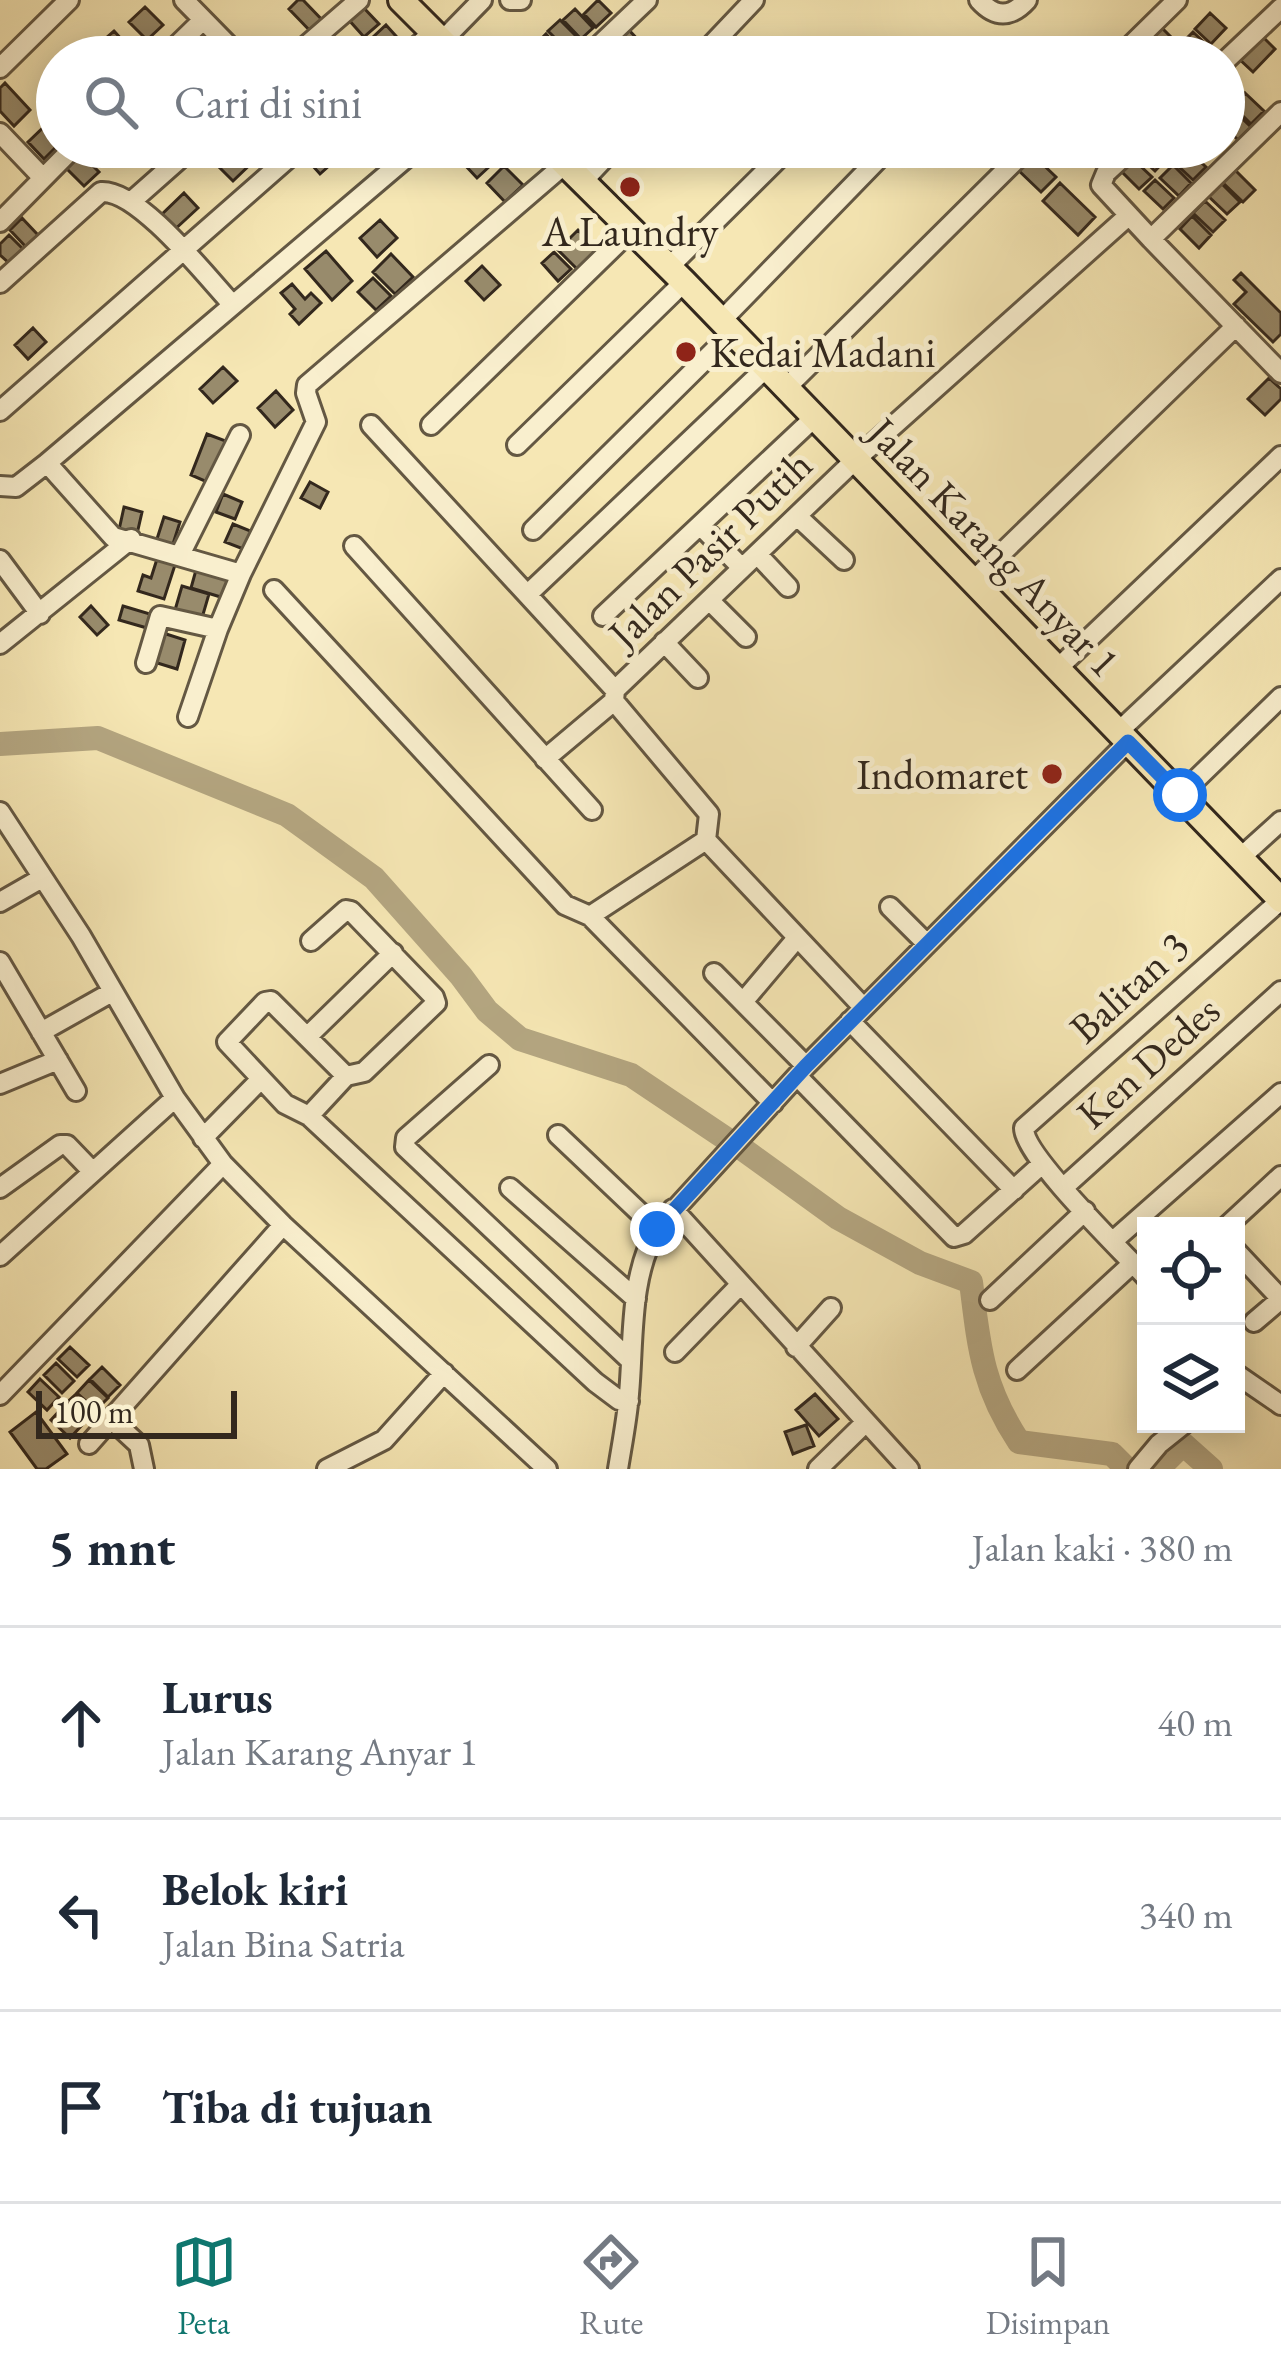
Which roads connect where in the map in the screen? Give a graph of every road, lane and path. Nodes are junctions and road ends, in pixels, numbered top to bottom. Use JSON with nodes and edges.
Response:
{"nodes":[{"id":1,"x":69,"y":0,"type":"edge"},
{"id":2,"x":184,"y":0,"type":"edge"},
{"id":3,"x":359,"y":0,"type":"edge"},
{"id":4,"x":401,"y":0,"type":"edge"},
{"id":5,"x":482,"y":0,"type":"edge"},
{"id":6,"x":510,"y":0,"type":"edge"},
{"id":7,"x":520,"y":0,"type":"edge"},
{"id":8,"x":647,"y":0,"type":"edge"},
{"id":9,"x":754,"y":0,"type":"edge"},
{"id":10,"x":979,"y":0,"type":"edge"},
{"id":11,"x":1027,"y":0,"type":"edge"},
{"id":12,"x":1177,"y":0,"type":"edge"},
{"id":13,"x":1281,"y":8,"type":"edge"},
{"id":14,"x":203,"y":20,"type":"junction"},
{"id":15,"x":187,"y":36,"type":"edge"},
{"id":16,"x":218,"y":36,"type":"edge"},
{"id":17,"x":317,"y":36,"type":"edge"},
{"id":18,"x":436,"y":36,"type":"edge"},
{"id":19,"x":451,"y":36,"type":"edge"},
{"id":20,"x":609,"y":36,"type":"edge"},
{"id":21,"x":720,"y":36,"type":"edge"},
{"id":22,"x":1140,"y":36,"type":"edge"},
{"id":23,"x":1245,"y":42,"type":"edge"},
{"id":24,"x":0,"y":68,"type":"edge"},
{"id":25,"x":1281,"y":112,"type":"edge"},
{"id":26,"x":0,"y":133,"type":"edge"},
{"id":27,"x":1245,"y":147,"type":"edge"},
{"id":28,"x":53,"y":168,"type":"edge"},
{"id":29,"x":169,"y":168,"type":"edge"},
{"id":30,"x":277,"y":168,"type":"edge"},
{"id":31,"x":394,"y":168,"type":"edge"},
{"id":32,"x":560,"y":168,"type":"edge"},
{"id":33,"x":569,"y":168,"type":"edge"},
{"id":34,"x":771,"y":168,"type":"edge"},
{"id":35,"x":871,"y":168,"type":"edge"},
{"id":36,"x":1008,"y":168,"type":"edge"},
{"id":37,"x":1111,"y":168,"type":"edge"},
{"id":38,"x":1223,"y":168,"type":"edge"},
{"id":39,"x":43,"y":178,"type":"junction"},
{"id":40,"x":132,"y":201,"type":"junction"},
{"id":41,"x":4,"y":208,"type":"edge"},
{"id":42,"x":1127,"y":217,"type":"junction"},
{"id":43,"x":630,"y":231,"type":"junction"},
{"id":44,"x":1151,"y":238,"type":"junction"},
{"id":45,"x":182,"y":250,"type":"junction"},
{"id":46,"x":676,"y":275,"type":"junction"},
{"id":47,"x":0,"y":283,"type":"edge"},
{"id":48,"x":232,"y":304,"type":"junction"},
{"id":49,"x":1236,"y":326,"type":"junction"},
{"id":50,"x":727,"y":327,"type":"junction"},
{"id":51,"x":766,"y":367,"type":"junction"},
{"id":52,"x":1281,"y":373,"type":"edge"},
{"id":53,"x":786,"y":388,"type":"junction"},
{"id":54,"x":0,"y":411,"type":"edge"},
{"id":55,"x":814,"y":417,"type":"junction"},
{"id":56,"x":370,"y":425,"type":"dead end"},
{"id":57,"x":431,"y":425,"type":"dead end"},
{"id":58,"x":240,"y":435,"type":"dead end"},
{"id":59,"x":517,"y":445,"type":"dead end"},
{"id":60,"x":1281,"y":456,"type":"edge"},
{"id":61,"x":855,"y":460,"type":"junction"},
{"id":62,"x":47,"y":463,"type":"junction"},
{"id":63,"x":0,"y":486,"type":"edge"},
{"id":64,"x":797,"y":516,"type":"junction"},
{"id":65,"x":700,"y":525,"type":"junction"},
{"id":66,"x":533,"y":530,"type":"dead end"},
{"id":67,"x":131,"y":539,"type":"junction"},
{"id":68,"x":354,"y":546,"type":"dead end"},
{"id":69,"x":181,"y":555,"type":"junction"},
{"id":70,"x":0,"y":560,"type":"edge"},
{"id":71,"x":844,"y":560,"type":"dead end"},
{"id":72,"x":749,"y":561,"type":"junction"},
{"id":73,"x":241,"y":574,"type":"junction"},
{"id":74,"x":1281,"y":579,"type":"edge"},
{"id":75,"x":973,"y":581,"type":"junction"},
{"id":76,"x":788,"y":587,"type":"dead end"},
{"id":77,"x":274,"y":590,"type":"dead end"},
{"id":78,"x":528,"y":594,"type":"junction"},
{"id":79,"x":709,"y":600,"type":"junction"},
{"id":80,"x":40,"y":614,"type":"junction"},
{"id":81,"x":603,"y":616,"type":"dead end"},
{"id":82,"x":218,"y":629,"type":"junction"},
{"id":83,"x":746,"y":637,"type":"dead end"},
{"id":84,"x":664,"y":642,"type":"junction"},
{"id":85,"x":0,"y":644,"type":"edge"},
{"id":86,"x":146,"y":663,"type":"dead end"},
{"id":87,"x":1057,"y":669,"type":"junction"},
{"id":88,"x":698,"y":678,"type":"dead end"},
{"id":89,"x":614,"y":695,"type":"junction"},
{"id":90,"x":1281,"y":697,"type":"edge"},
{"id":91,"x":188,"y":717,"type":"dead end"},
{"id":92,"x":1123,"y":737,"type":"junction"},
{"id":93,"x":545,"y":759,"type":"junction"},
{"id":94,"x":1180,"y":795,"type":"junction"},
{"id":95,"x":592,"y":810,"type":"dead end"},
{"id":96,"x":0,"y":812,"type":"edge"},
{"id":97,"x":1281,"y":821,"type":"edge"},
{"id":98,"x":706,"y":840,"type":"junction"},
{"id":99,"x":1240,"y":858,"type":"junction"},
{"id":100,"x":42,"y":878,"type":"junction"},
{"id":101,"x":1281,"y":900,"type":"edge"},
{"id":102,"x":0,"y":902,"type":"edge"},
{"id":103,"x":890,"y":907,"type":"dead end"},
{"id":104,"x":590,"y":916,"type":"junction"},
{"id":105,"x":796,"y":938,"type":"junction"},
{"id":106,"x":311,"y":941,"type":"dead end"},
{"id":107,"x":927,"y":944,"type":"junction"},
{"id":108,"x":393,"y":953,"type":"junction"},
{"id":109,"x":0,"y":962,"type":"edge"},
{"id":110,"x":714,"y":973,"type":"dead end"},
{"id":111,"x":7,"y":991,"type":"edge"},
{"id":112,"x":1281,"y":991,"type":"edge"},
{"id":113,"x":112,"y":992,"type":"junction"},
{"id":114,"x":743,"y":1002,"type":"junction"},
{"id":115,"x":856,"y":1014,"type":"junction"},
{"id":116,"x":41,"y":1032,"type":"junction"},
{"id":117,"x":308,"y":1036,"type":"junction"},
{"id":118,"x":58,"y":1060,"type":"junction"},
{"id":119,"x":489,"y":1065,"type":"dead end"},
{"id":120,"x":802,"y":1071,"type":"junction"},
{"id":121,"x":346,"y":1076,"type":"junction"},
{"id":122,"x":260,"y":1080,"type":"junction"},
{"id":123,"x":0,"y":1084,"type":"edge"},
{"id":124,"x":76,"y":1091,"type":"dead end"},
{"id":125,"x":1281,"y":1093,"type":"edge"},
{"id":126,"x":175,"y":1098,"type":"junction"},
{"id":127,"x":772,"y":1103,"type":"junction"},
{"id":128,"x":309,"y":1116,"type":"junction"},
{"id":129,"x":558,"y":1135,"type":"dead end"},
{"id":130,"x":202,"y":1138,"type":"junction"},
{"id":131,"x":223,"y":1163,"type":"junction"},
{"id":132,"x":1042,"y":1164,"type":"junction"},
{"id":133,"x":424,"y":1168,"type":"junction"},
{"id":134,"x":93,"y":1172,"type":"junction"},
{"id":135,"x":1280,"y":1178,"type":"edge"},
{"id":136,"x":1064,"y":1187,"type":"junction"},
{"id":137,"x":0,"y":1188,"type":"edge"},
{"id":138,"x":510,"y":1188,"type":"dead end"},
{"id":139,"x":1014,"y":1190,"type":"junction"},
{"id":140,"x":400,"y":1201,"type":"junction"},
{"id":141,"x":674,"y":1209,"type":"junction"},
{"id":142,"x":1085,"y":1211,"type":"junction"},
{"id":143,"x":1237,"y":1217,"type":"edge"},
{"id":144,"x":283,"y":1225,"type":"junction"},
{"id":145,"x":657,"y":1229,"type":"junction"},
{"id":146,"x":1113,"y":1241,"type":"junction"},
{"id":147,"x":0,"y":1256,"type":"edge"},
{"id":148,"x":1245,"y":1261,"type":"edge"},
{"id":149,"x":1137,"y":1267,"type":"edge"},
{"id":150,"x":1137,"y":1272,"type":"edge"},
{"id":151,"x":740,"y":1285,"type":"junction"},
{"id":152,"x":636,"y":1299,"type":"junction"},
{"id":153,"x":1281,"y":1299,"type":"edge"},
{"id":154,"x":990,"y":1300,"type":"dead end"},
{"id":155,"x":831,"y":1308,"type":"dead end"},
{"id":156,"x":1254,"y":1322,"type":"dead end"},
{"id":157,"x":796,"y":1347,"type":"junction"},
{"id":158,"x":675,"y":1352,"type":"dead end"},
{"id":159,"x":632,"y":1360,"type":"junction"},
{"id":160,"x":1018,"y":1370,"type":"dead end"},
{"id":161,"x":444,"y":1372,"type":"junction"},
{"id":162,"x":1245,"y":1383,"type":"edge"},
{"id":163,"x":0,"y":1395,"type":"edge"},
{"id":164,"x":629,"y":1401,"type":"junction"},
{"id":165,"x":1281,"y":1406,"type":"edge"},
{"id":166,"x":111,"y":1419,"type":"junction"},
{"id":167,"x":866,"y":1422,"type":"junction"},
{"id":168,"x":1175,"y":1433,"type":"edge"},
{"id":169,"x":89,"y":1444,"type":"dead end"},
{"id":170,"x":1139,"y":1467,"type":"edge"},
{"id":171,"x":143,"y":1469,"type":"edge"},
{"id":172,"x":327,"y":1469,"type":"edge"},
{"id":173,"x":547,"y":1469,"type":"edge"},
{"id":174,"x":618,"y":1469,"type":"edge"},
{"id":175,"x":818,"y":1469,"type":"edge"},
{"id":176,"x":909,"y":1469,"type":"edge"}],
"edges":[{"from":1,"to":24,"type":"street"},
{"from":2,"to":14,"type":"street"},
{"from":3,"to":17,"type":"street"},
{"from":4,"to":18,"type":"main road"},
{"from":5,"to":19,"type":"street"},
{"from":6,"to":7,"type":"street"},
{"from":8,"to":20,"type":"street"},
{"from":9,"to":21,"type":"street"},
{"from":10,"to":11,"type":"street"},
{"from":12,"to":22,"type":"street"},
{"from":13,"to":23,"type":"street"},
{"from":14,"to":15,"type":"street"},
{"from":14,"to":16,"type":"street"},
{"from":25,"to":27,"type":"street"},
{"from":26,"to":39,"type":"street"},
{"from":28,"to":39,"type":"street"},
{"from":29,"to":40,"type":"street"},
{"from":30,"to":45,"type":"street"},
{"from":31,"to":48,"type":"street"},
{"from":32,"to":73,"type":"street"},
{"from":33,"to":43,"type":"main road","name":"Jalan Karang Anyar 1"},
{"from":34,"to":46,"type":"street"},
{"from":35,"to":50,"type":"street"},
{"from":36,"to":53,"type":"street"},
{"from":37,"to":42,"type":"street"},
{"from":38,"to":44,"type":"street"},
{"from":39,"to":41,"type":"street"},
{"from":40,"to":45,"type":"street"},
{"from":40,"to":47,"type":"street"},
{"from":42,"to":44,"type":"street"},
{"from":42,"to":61,"type":"street","name":"Jalan Pasir Putih"},
{"from":43,"to":46,"type":"main road","name":"Jalan Karang Anyar 1"},
{"from":43,"to":57,"type":"street"},
{"from":44,"to":49,"type":"street"},
{"from":45,"to":48,"type":"street"},
{"from":45,"to":54,"type":"street"},
{"from":46,"to":50,"type":"main road","name":"Jalan Karang Anyar 1"},
{"from":46,"to":59,"type":"street"},
{"from":48,"to":62,"type":"street"},
{"from":49,"to":52,"type":"street"},
{"from":49,"to":75,"type":"street"},
{"from":50,"to":51,"type":"main road","name":"Jalan Karang Anyar 1"},
{"from":50,"to":66,"type":"street"},
{"from":51,"to":53,"type":"main road","name":"Jalan Karang Anyar 1"},
{"from":51,"to":78,"type":"street"},
{"from":53,"to":55,"type":"main road","name":"Jalan Karang Anyar 1"},
{"from":55,"to":61,"type":"main road","name":"Jalan Karang Anyar 1"},
{"from":55,"to":65,"type":"street"},
{"from":56,"to":78,"type":"street"},
{"from":58,"to":69,"type":"street"},
{"from":60,"to":87,"type":"street"},
{"from":61,"to":64,"type":"street","name":"Jalan Pasir Putih"},
{"from":61,"to":75,"type":"main road","name":"Jalan Karang Anyar 1"},
{"from":62,"to":63,"type":"street"},
{"from":62,"to":67,"type":"street"},
{"from":64,"to":71,"type":"street"},
{"from":64,"to":72,"type":"street","name":"Jalan Pasir Putih"},
{"from":65,"to":72,"type":"street"},
{"from":65,"to":81,"type":"street"},
{"from":67,"to":69,"type":"street"},
{"from":67,"to":80,"type":"street"},
{"from":68,"to":93,"type":"street"},
{"from":69,"to":73,"type":"street"},
{"from":70,"to":80,"type":"street"},
{"from":72,"to":76,"type":"street"},
{"from":72,"to":79,"type":"street","name":"Jalan Pasir Putih"},
{"from":73,"to":82,"type":"street"},
{"from":74,"to":92,"type":"street"},
{"from":75,"to":87,"type":"main road","name":"Jalan Karang Anyar 1"},
{"from":77,"to":104,"type":"street"},
{"from":78,"to":89,"type":"street"},
{"from":79,"to":83,"type":"street"},
{"from":79,"to":84,"type":"street","name":"Jalan Pasir Putih"},
{"from":80,"to":85,"type":"street"},
{"from":82,"to":86,"type":"street"},
{"from":82,"to":91,"type":"street"},
{"from":84,"to":88,"type":"street"},
{"from":84,"to":89,"type":"street","name":"Jalan Pasir Putih"},
{"from":87,"to":92,"type":"main road","name":"Jalan Karang Anyar 1"},
{"from":89,"to":93,"type":"street","name":"Jalan Pasir Putih"},
{"from":89,"to":98,"type":"street"},
{"from":90,"to":94,"type":"street"},
{"from":92,"to":94,"type":"main road","name":"Jalan Karang Anyar 1"},
{"from":92,"to":107,"type":"street"},
{"from":93,"to":95,"type":"street"},
{"from":94,"to":99,"type":"main road","name":"Jalan Karang Anyar 1"},
{"from":96,"to":100,"type":"street"},
{"from":97,"to":99,"type":"street"},
{"from":98,"to":104,"type":"street"},
{"from":98,"to":105,"type":"street"},
{"from":99,"to":101,"type":"main road","name":"Jalan Karang Anyar 1"},
{"from":100,"to":102,"type":"street"},
{"from":100,"to":113,"type":"street"},
{"from":101,"to":132,"type":"street","name":"Balitan 3"},
{"from":103,"to":107,"type":"street"},
{"from":104,"to":127,"type":"street"},
{"from":105,"to":114,"type":"street"},
{"from":105,"to":115,"type":"street"},
{"from":106,"to":108,"type":"street"},
{"from":107,"to":115,"type":"street"},
{"from":108,"to":117,"type":"street"},
{"from":108,"to":121,"type":"street"},
{"from":109,"to":111,"type":"street"},
{"from":110,"to":114,"type":"street"},
{"from":111,"to":116,"type":"street"},
{"from":112,"to":136,"type":"street","name":"Ken Dedes"},
{"from":113,"to":116,"type":"street"},
{"from":113,"to":126,"type":"street"},
{"from":114,"to":120,"type":"street"},
{"from":115,"to":120,"type":"street"},
{"from":115,"to":139,"type":"street"},
{"from":116,"to":118,"type":"street"},
{"from":117,"to":121,"type":"street"},
{"from":117,"to":122,"type":"street"},
{"from":118,"to":123,"type":"street"},
{"from":118,"to":124,"type":"street"},
{"from":119,"to":133,"type":"street"},
{"from":120,"to":127,"type":"street"},
{"from":120,"to":139,"type":"street"},
{"from":121,"to":128,"type":"street"},
{"from":122,"to":128,"type":"street"},
{"from":122,"to":130,"type":"street"},
{"from":125,"to":146,"type":"street"},
{"from":126,"to":130,"type":"street"},
{"from":126,"to":134,"type":"street"},
{"from":127,"to":141,"type":"street"},
{"from":128,"to":140,"type":"street"},
{"from":129,"to":145,"type":"street"},
{"from":130,"to":131,"type":"street"},
{"from":131,"to":144,"type":"street"},
{"from":131,"to":163,"type":"street"},
{"from":132,"to":136,"type":"street"},
{"from":132,"to":139,"type":"street"},
{"from":133,"to":140,"type":"street"},
{"from":133,"to":159,"type":"street"},
{"from":134,"to":137,"type":"street"},
{"from":134,"to":147,"type":"street"},
{"from":135,"to":143,"type":"street"},
{"from":136,"to":142,"type":"street"},
{"from":138,"to":152,"type":"street"},
{"from":140,"to":164,"type":"street"},
{"from":141,"to":145,"type":"street"},
{"from":141,"to":151,"type":"street"},
{"from":142,"to":146,"type":"street"},
{"from":142,"to":154,"type":"street"},
{"from":144,"to":161,"type":"street"},
{"from":144,"to":166,"type":"street"},
{"from":145,"to":152,"type":"street"},
{"from":146,"to":149,"type":"street"},
{"from":148,"to":153,"type":"street"},
{"from":150,"to":160,"type":"street"},
{"from":151,"to":157,"type":"street"},
{"from":151,"to":158,"type":"street"},
{"from":152,"to":159,"type":"street"},
{"from":153,"to":156,"type":"street"},
{"from":155,"to":157,"type":"street"},
{"from":157,"to":167,"type":"street"},
{"from":159,"to":164,"type":"street"},
{"from":161,"to":172,"type":"street"},
{"from":161,"to":173,"type":"street"},
{"from":162,"to":165,"type":"street"},
{"from":164,"to":174,"type":"street"},
{"from":166,"to":169,"type":"street"},
{"from":166,"to":171,"type":"street"},
{"from":167,"to":175,"type":"street"},
{"from":167,"to":176,"type":"street"},
{"from":168,"to":170,"type":"street"}]}
